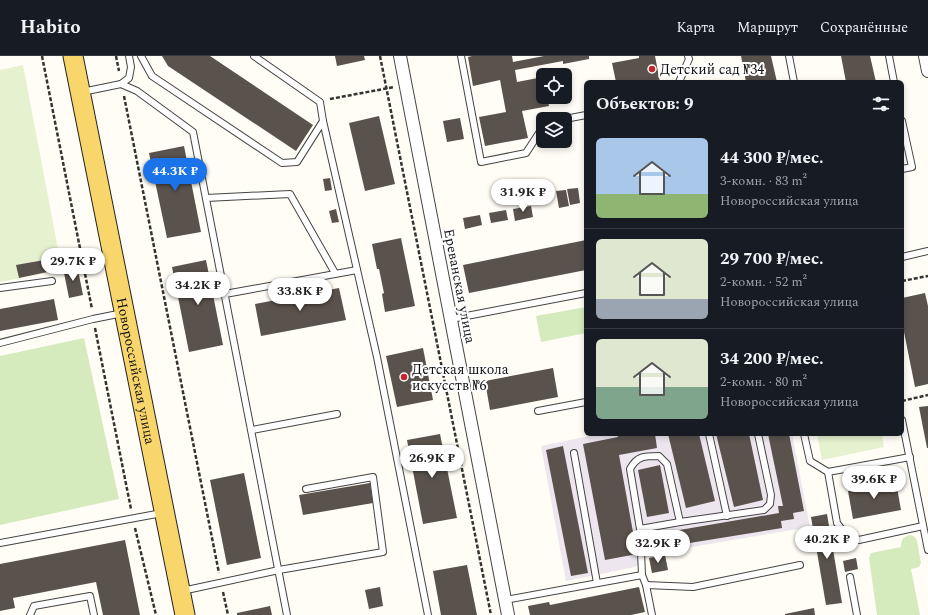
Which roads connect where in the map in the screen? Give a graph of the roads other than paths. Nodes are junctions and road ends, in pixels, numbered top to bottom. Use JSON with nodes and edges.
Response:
{"nodes":[{"id":1,"x":73,"y":56,"type":"edge"},
{"id":2,"x":129,"y":56,"type":"edge"},
{"id":3,"x":140,"y":56,"type":"edge"},
{"id":4,"x":254,"y":56,"type":"edge"},
{"id":5,"x":400,"y":56,"type":"edge"},
{"id":6,"x":460,"y":56,"type":"edge"},
{"id":7,"x":688,"y":56,"type":"edge"},
{"id":8,"x":789,"y":56,"type":"edge"},
{"id":9,"x":888,"y":56,"type":"edge"},
{"id":10,"x":925,"y":56,"type":"edge"},
{"id":11,"x":928,"y":71,"type":"edge"},
{"id":12,"x":680,"y":80,"type":"edge"},
{"id":13,"x":794,"y":80,"type":"edge"},
{"id":14,"x":894,"y":80,"type":"edge"},
{"id":15,"x":121,"y":84,"type":"junction"},
{"id":16,"x":80,"y":92,"type":"junction"},
{"id":17,"x":584,"y":115,"type":"edge"},
{"id":18,"x":572,"y":118,"type":"edge"},
{"id":19,"x":323,"y":121,"type":"junction"},
{"id":20,"x":904,"y":129,"type":"edge"},
{"id":21,"x":536,"y":138,"type":"edge"},
{"id":22,"x":904,"y":169,"type":"edge"},
{"id":23,"x":206,"y":198,"type":"junction"},
{"id":24,"x":928,"y":251,"type":"edge"},
{"id":25,"x":904,"y":257,"type":"edge"},
{"id":26,"x":357,"y":270,"type":"junction"},
{"id":27,"x":335,"y":273,"type":"junction"},
{"id":28,"x":52,"y":281,"type":"dead end"},
{"id":29,"x":0,"y":288,"type":"edge"},
{"id":30,"x":584,"y":293,"type":"edge"},
{"id":31,"x":225,"y":294,"type":"junction"},
{"id":32,"x":124,"y":313,"type":"junction"},
{"id":33,"x":451,"y":319,"type":"junction"},
{"id":34,"x":0,"y":343,"type":"edge"},
{"id":35,"x":584,"y":402,"type":"edge"},
{"id":36,"x":538,"y":412,"type":"dead end"},
{"id":37,"x":337,"y":414,"type":"dead end"},
{"id":38,"x":904,"y":429,"type":"edge"},
{"id":39,"x":252,"y":430,"type":"junction"},
{"id":40,"x":709,"y":436,"type":"edge"},
{"id":41,"x":758,"y":436,"type":"edge"},
{"id":42,"x":804,"y":436,"type":"edge"},
{"id":43,"x":574,"y":452,"type":"dead end"},
{"id":44,"x":910,"y":457,"type":"junction"},
{"id":45,"x":828,"y":472,"type":"junction"},
{"id":46,"x":306,"y":489,"type":"dead end"},
{"id":47,"x":165,"y":512,"type":"junction"},
{"id":48,"x":727,"y":516,"type":"junction"},
{"id":49,"x":680,"y":522,"type":"junction"},
{"id":50,"x":923,"y":526,"type":"junction"},
{"id":51,"x":640,"y":529,"type":"junction"},
{"id":52,"x":0,"y":543,"type":"edge"},
{"id":53,"x":928,"y":550,"type":"edge"},
{"id":54,"x":800,"y":565,"type":"dead end"},
{"id":55,"x":279,"y":570,"type":"junction"},
{"id":56,"x":642,"y":575,"type":"junction"},
{"id":57,"x":850,"y":577,"type":"dead end"},
{"id":58,"x":597,"y":583,"type":"junction"},
{"id":59,"x":646,"y":585,"type":"junction"},
{"id":60,"x":180,"y":592,"type":"junction"},
{"id":61,"x":505,"y":600,"type":"junction"},
{"id":62,"x":30,"y":615,"type":"edge"},
{"id":63,"x":94,"y":615,"type":"edge"},
{"id":64,"x":185,"y":615,"type":"edge"},
{"id":65,"x":287,"y":615,"type":"edge"},
{"id":66,"x":428,"y":615,"type":"edge"},
{"id":67,"x":508,"y":615,"type":"edge"},
{"id":68,"x":652,"y":615,"type":"edge"},
{"id":69,"x":856,"y":615,"type":"edge"}],
"edges":[{"from":1,"to":16,"type":"main road","name":"Новороссийская улица"},
{"from":2,"to":15,"type":"lane"},
{"from":3,"to":19,"type":"lane"},
{"from":4,"to":19,"type":"lane"},
{"from":5,"to":33,"type":"street","name":"Ереванская улица"},
{"from":6,"to":21,"type":"lane"},
{"from":7,"to":12,"type":"lane"},
{"from":8,"to":13,"type":"lane"},
{"from":9,"to":14,"type":"lane"},
{"from":10,"to":11,"type":"street"},
{"from":15,"to":16,"type":"lane"},
{"from":15,"to":23,"type":"lane"},
{"from":16,"to":32,"type":"main road","name":"Новороссийская улица"},
{"from":17,"to":18,"type":"lane"},
{"from":19,"to":26,"type":"lane"},
{"from":20,"to":22,"type":"lane"},
{"from":23,"to":27,"type":"lane"},
{"from":23,"to":31,"type":"lane"},
{"from":24,"to":25,"type":"lane"},
{"from":26,"to":27,"type":"lane"},
{"from":26,"to":66,"type":"lane"},
{"from":27,"to":31,"type":"lane"},
{"from":28,"to":29,"type":"lane"},
{"from":30,"to":33,"type":"lane"},
{"from":31,"to":39,"type":"lane"},
{"from":32,"to":34,"type":"lane"},
{"from":32,"to":47,"type":"main road","name":"Новороссийская улица"},
{"from":33,"to":61,"type":"street","name":"Ереванская улица"},
{"from":35,"to":36,"type":"lane"},
{"from":37,"to":39,"type":"lane"},
{"from":38,"to":44,"type":"lane"},
{"from":39,"to":55,"type":"lane"},
{"from":40,"to":48,"type":"lane"},
{"from":41,"to":48,"type":"lane"},
{"from":42,"to":45,"type":"lane"},
{"from":43,"to":58,"type":"lane"},
{"from":44,"to":45,"type":"lane"},
{"from":44,"to":50,"type":"lane"},
{"from":45,"to":50,"type":"lane"},
{"from":46,"to":55,"type":"lane"},
{"from":47,"to":52,"type":"lane"},
{"from":47,"to":60,"type":"main road","name":"Новороссийская улица"},
{"from":48,"to":49,"type":"lane"},
{"from":49,"to":51,"type":"lane"},
{"from":49,"to":51,"type":"lane"},
{"from":50,"to":53,"type":"lane"},
{"from":51,"to":56,"type":"lane"},
{"from":54,"to":59,"type":"lane"},
{"from":55,"to":60,"type":"lane"},
{"from":55,"to":65,"type":"lane"},
{"from":56,"to":58,"type":"lane"},
{"from":56,"to":59,"type":"lane"},
{"from":57,"to":69,"type":"lane"},
{"from":58,"to":61,"type":"lane"},
{"from":59,"to":68,"type":"lane"},
{"from":60,"to":64,"type":"main road","name":"Новороссийская улица"},
{"from":61,"to":67,"type":"street","name":"Ереванская улица"},
{"from":62,"to":63,"type":"lane"}]}
